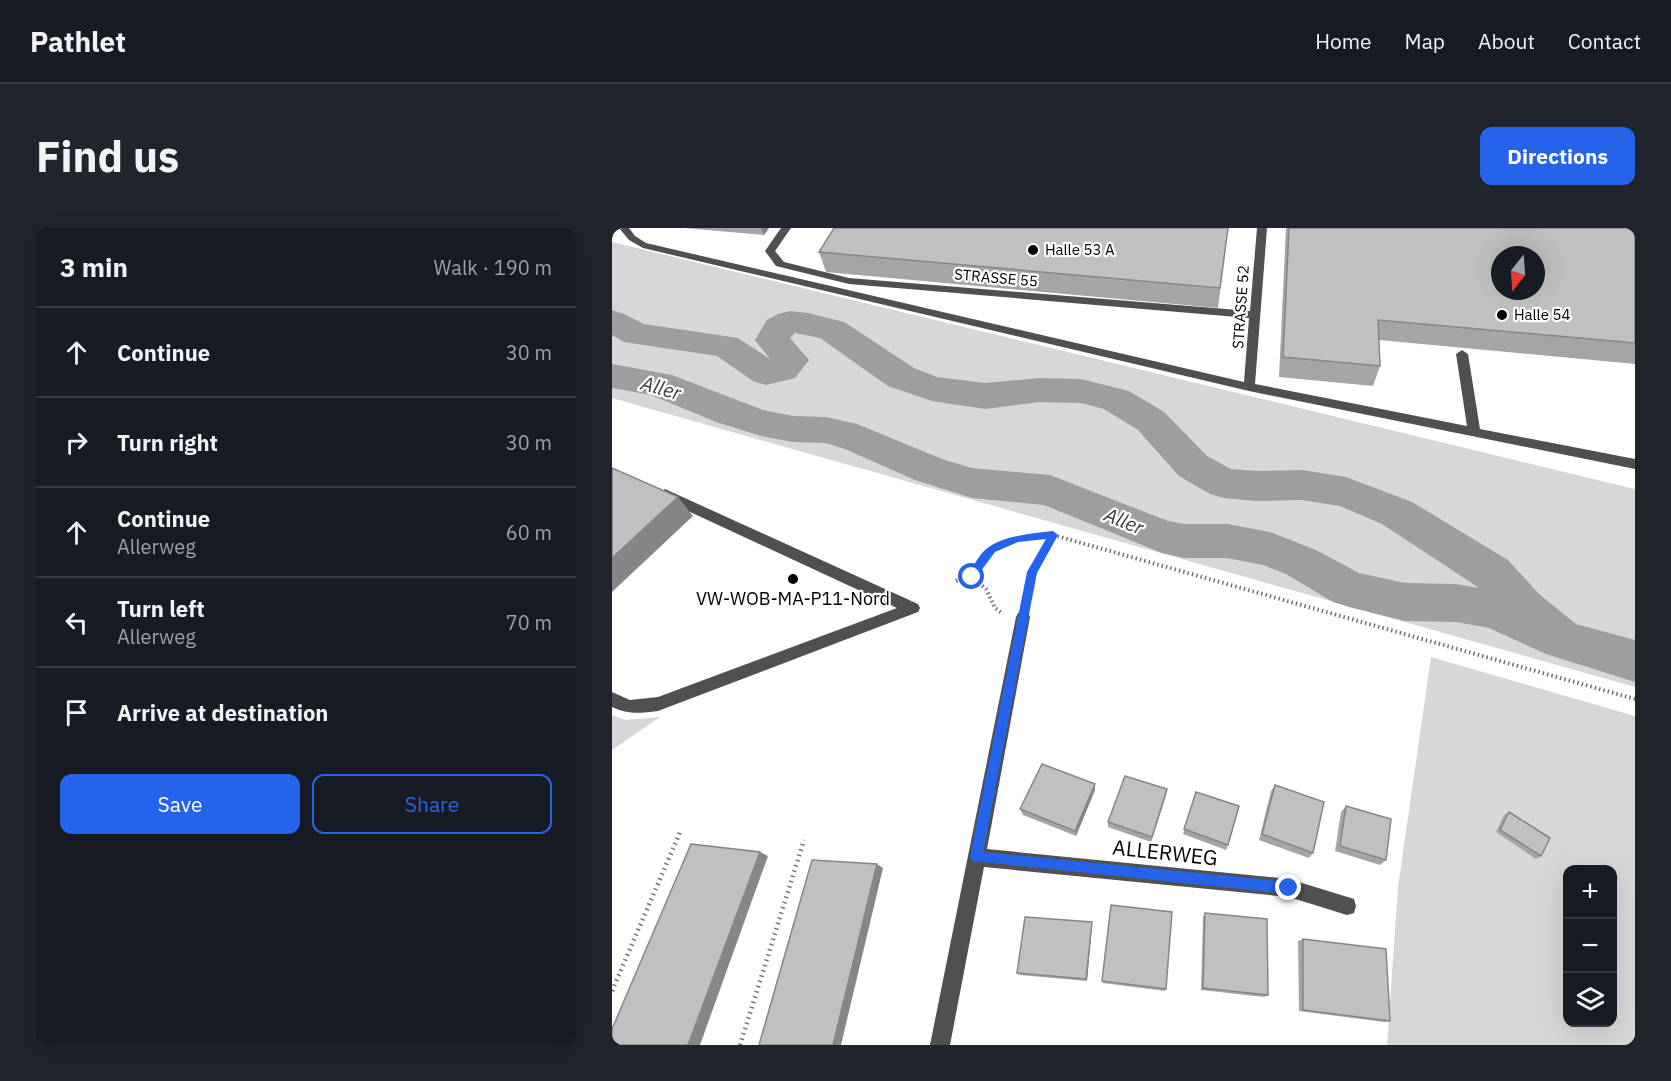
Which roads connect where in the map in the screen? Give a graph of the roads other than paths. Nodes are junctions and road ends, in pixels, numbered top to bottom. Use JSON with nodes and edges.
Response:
{"nodes":[{"id":1,"x":624,"y":228,"type":"edge"},
{"id":2,"x":786,"y":228,"type":"edge"},
{"id":3,"x":1262,"y":228,"type":"edge"},
{"id":4,"x":1255,"y":315,"type":"junction"},
{"id":5,"x":1462,"y":354,"type":"dead end"},
{"id":6,"x":1249,"y":387,"type":"junction"},
{"id":7,"x":1474,"y":432,"type":"junction"},
{"id":8,"x":1635,"y":464,"type":"edge"},
{"id":9,"x":655,"y":489,"type":"edge"},
{"id":10,"x":1023,"y":617,"type":"road end"},
{"id":11,"x":612,"y":699,"type":"edge"},
{"id":12,"x":976,"y":857,"type":"junction"},
{"id":13,"x":1347,"y":906,"type":"dead end"},
{"id":14,"x":940,"y":1045,"type":"edge"}],
"edges":[{"from":1,"to":6,"type":"street"},
{"from":2,"to":4,"type":"street","name":"STRASSE 55"},
{"from":3,"to":4,"type":"street","name":"STRASSE 52"},
{"from":4,"to":6,"type":"street","name":"STRASSE 52"},
{"from":5,"to":7,"type":"street"},
{"from":6,"to":7,"type":"street"},
{"from":7,"to":8,"type":"street"},
{"from":9,"to":11,"type":"street"},
{"from":10,"to":12,"type":"street"},
{"from":12,"to":13,"type":"street","name":"ALLERWEG"},
{"from":12,"to":14,"type":"street"}]}
